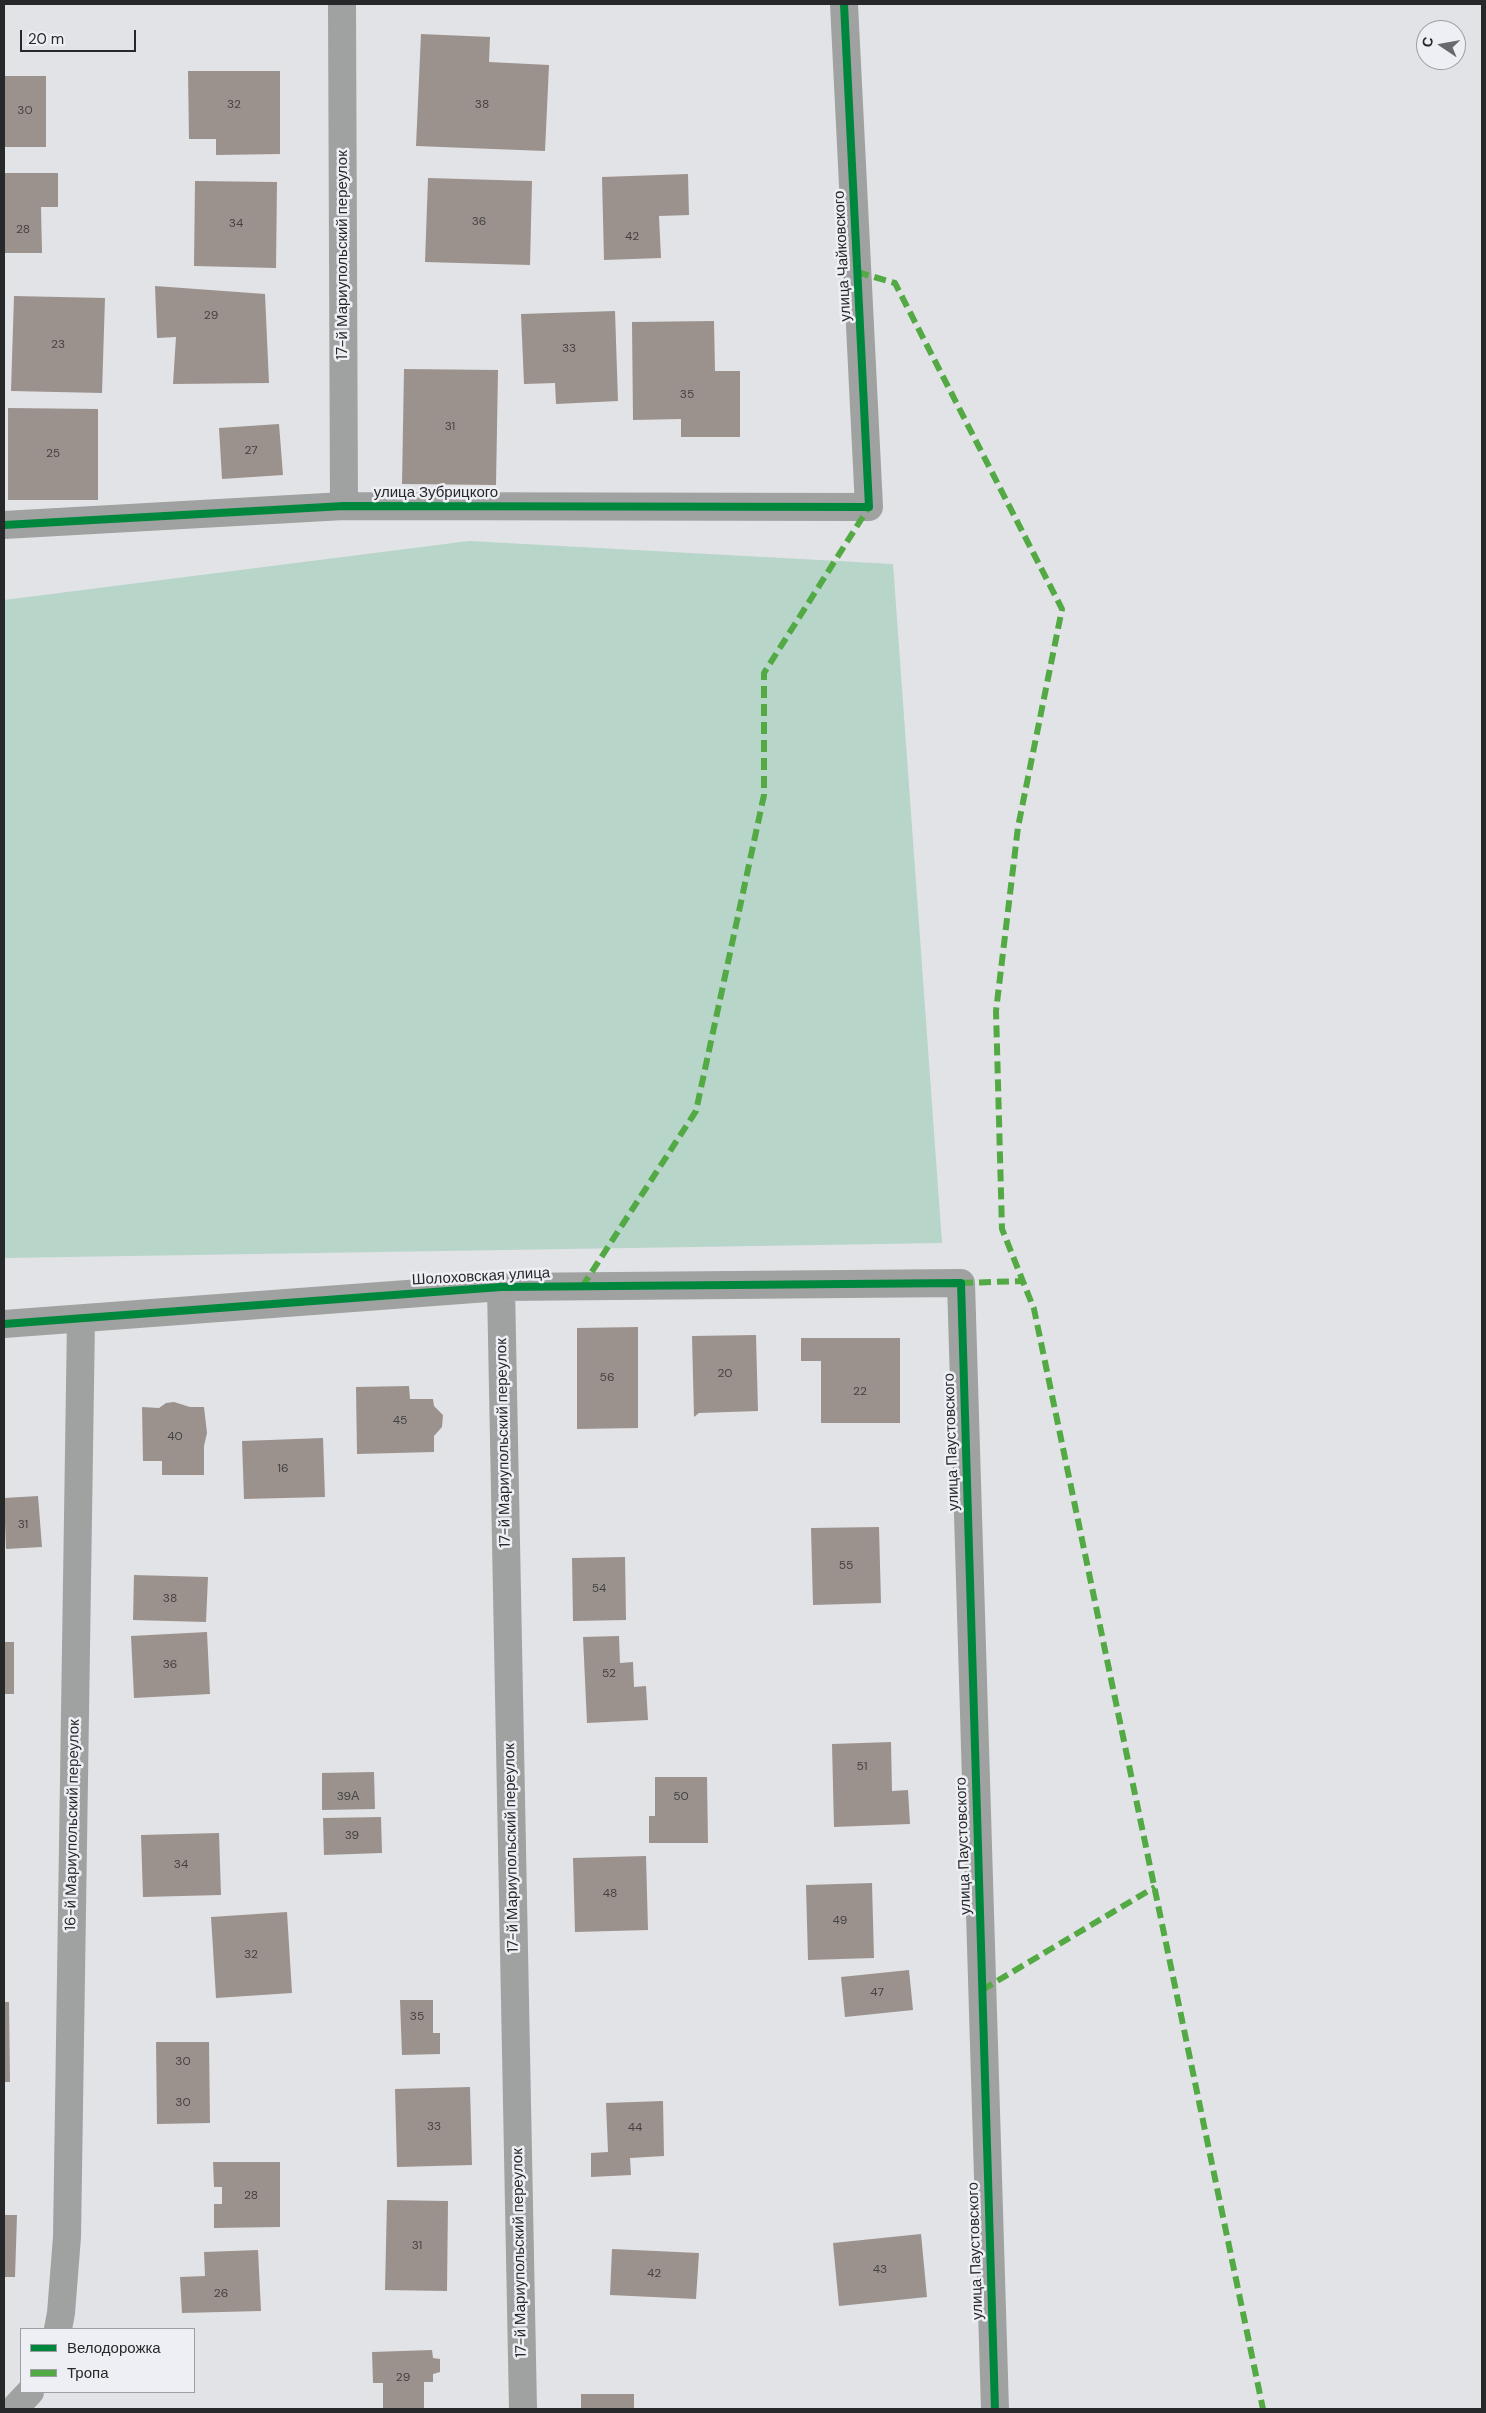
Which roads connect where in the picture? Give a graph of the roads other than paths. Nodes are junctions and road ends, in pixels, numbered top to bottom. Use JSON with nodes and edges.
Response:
{"nodes":[{"id":1,"x":342,"y":4,"type":"edge"},
{"id":2,"x":844,"y":4,"type":"edge"},
{"id":3,"x":344,"y":506,"type":"junction"},
{"id":4,"x":869,"y":508,"type":"joint"},
{"id":5,"x":4,"y":525,"type":"edge"},
{"id":6,"x":961,"y":1283,"type":"joint"},
{"id":7,"x":501,"y":1287,"type":"junction"},
{"id":8,"x":81,"y":1320,"type":"junction"},
{"id":9,"x":4,"y":1324,"type":"edge"},
{"id":10,"x":58,"y":2328,"type":"edge"},
{"id":11,"x":29,"y":2393,"type":"edge"},
{"id":12,"x":14,"y":2409,"type":"edge"},
{"id":13,"x":523,"y":2409,"type":"edge"},
{"id":14,"x":995,"y":2409,"type":"edge"}],
"edges":[{"from":1,"to":3,"type":"street","name":"17-й Мариупольский переулок"},
{"from":2,"to":4,"type":"street","name":"улица Чайковского"},
{"from":3,"to":4,"type":"street","name":"улица Зубрицкого"},
{"from":3,"to":5,"type":"street","name":"улица Зубрицкого"},
{"from":6,"to":7,"type":"street","name":"Шолоховская улица"},
{"from":6,"to":14,"type":"street","name":"улица Паустовского"},
{"from":7,"to":8,"type":"street","name":"Шолоховская улица"},
{"from":7,"to":13,"type":"street","name":"17-й Мариупольский переулок"},
{"from":8,"to":9,"type":"street","name":"Шолоховская улица"},
{"from":8,"to":10,"type":"street","name":"16-й Мариупольский переулок"},
{"from":11,"to":12,"type":"street"}]}
